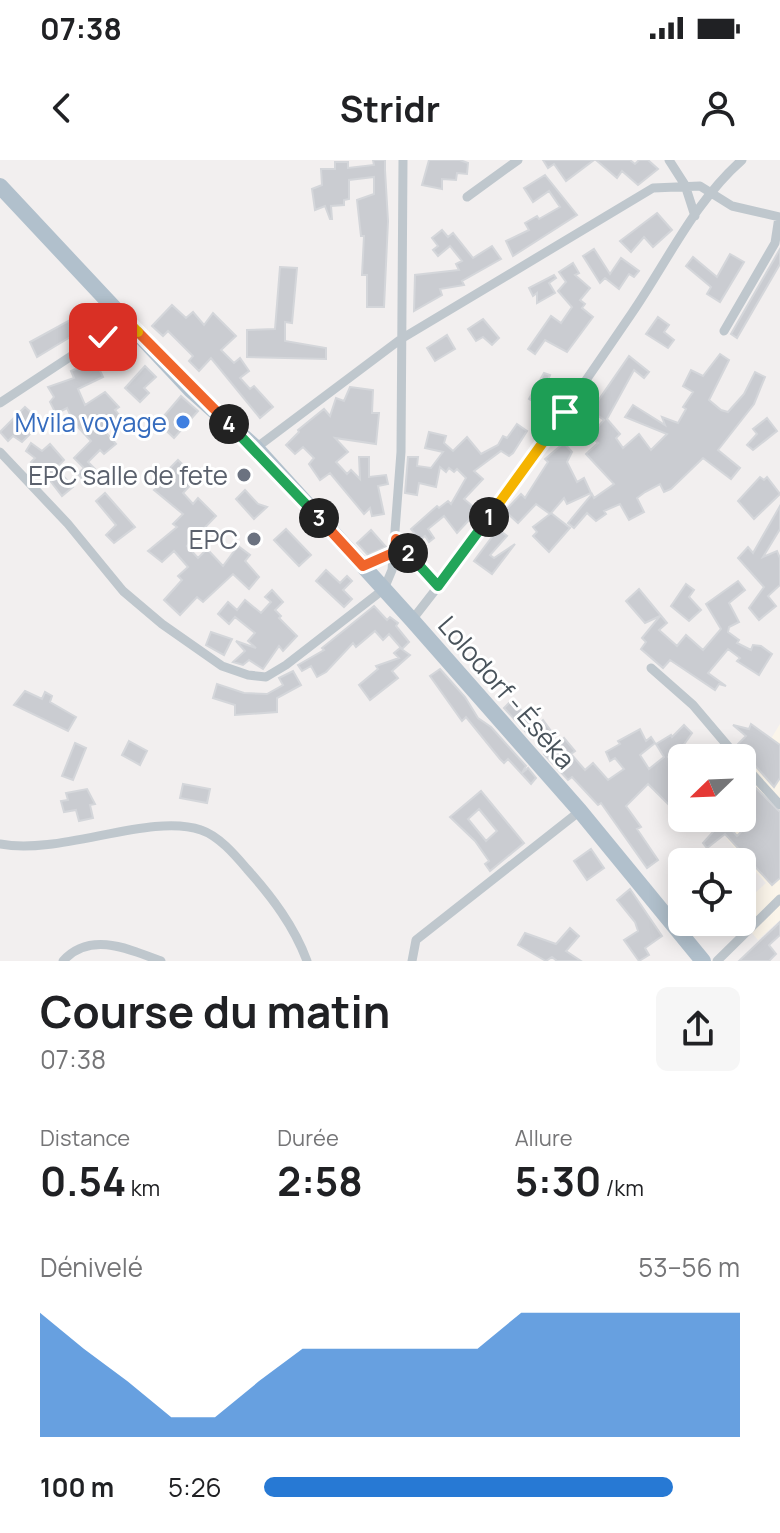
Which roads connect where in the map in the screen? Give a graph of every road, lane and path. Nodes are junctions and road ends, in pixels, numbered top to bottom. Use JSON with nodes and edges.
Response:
{"nodes":[{"id":1,"x":403,"y":160,"type":"edge"},
{"id":2,"x":518,"y":160,"type":"edge"},
{"id":3,"x":669,"y":160,"type":"edge"},
{"id":4,"x":742,"y":160,"type":"edge"},
{"id":5,"x":685,"y":185,"type":"junction"},
{"id":6,"x":0,"y":186,"type":"edge"},
{"id":7,"x":709,"y":192,"type":"junction"},
{"id":8,"x":467,"y":197,"type":"dead end"},
{"id":9,"x":695,"y":216,"type":"junction"},
{"id":10,"x":779,"y":217,"type":"edge"},
{"id":11,"x":126,"y":320,"type":"junction"},
{"id":12,"x":724,"y":331,"type":"dead end"},
{"id":13,"x":401,"y":339,"type":"junction"},
{"id":14,"x":0,"y":403,"type":"edge"},
{"id":15,"x":256,"y":448,"type":"junction"},
{"id":16,"x":0,"y":452,"type":"edge"},
{"id":17,"x":396,"y":539,"type":"junction"},
{"id":18,"x":395,"y":552,"type":"junction"},
{"id":19,"x":363,"y":566,"type":"junction"},
{"id":20,"x":438,"y":586,"type":"junction"},
{"id":21,"x":384,"y":589,"type":"junction"},
{"id":22,"x":412,"y":620,"type":"junction"},
{"id":23,"x":651,"y":668,"type":"dead end"},
{"id":24,"x":726,"y":744,"type":"edge"},
{"id":25,"x":756,"y":778,"type":"edge"},
{"id":26,"x":780,"y":805,"type":"edge"},
{"id":27,"x":580,"y":811,"type":"junction"},
{"id":28,"x":0,"y":844,"type":"edge"},
{"id":29,"x":780,"y":899,"type":"edge"},
{"id":30,"x":63,"y":961,"type":"edge"},
{"id":31,"x":161,"y":961,"type":"edge"},
{"id":32,"x":307,"y":961,"type":"edge"},
{"id":33,"x":412,"y":961,"type":"edge"},
{"id":34,"x":703,"y":961,"type":"edge"},
{"id":35,"x":717,"y":961,"type":"edge"}],
"edges":[{"from":1,"to":13,"type":"street"},
{"from":2,"to":8,"type":"street"},
{"from":3,"to":5,"type":"street"},
{"from":4,"to":7,"type":"street"},
{"from":5,"to":7,"type":"street"},
{"from":5,"to":9,"type":"street"},
{"from":5,"to":13,"type":"street"},
{"from":6,"to":11,"type":"main road","name":"Lolodorf - Éséka"},
{"from":7,"to":9,"type":"street"},
{"from":7,"to":10,"type":"street"},
{"from":9,"to":20,"type":"street"},
{"from":10,"to":12,"type":"street"},
{"from":11,"to":14,"type":"street"},
{"from":11,"to":15,"type":"main road","name":"Lolodorf - Éséka"},
{"from":13,"to":15,"type":"street"},
{"from":13,"to":17,"type":"street"},
{"from":15,"to":19,"type":"main road","name":"Lolodorf - Éséka"},
{"from":16,"to":21,"type":"street"},
{"from":17,"to":18,"type":"street"},
{"from":17,"to":20,"type":"street"},
{"from":18,"to":19,"type":"street"},
{"from":18,"to":21,"type":"street"},
{"from":19,"to":21,"type":"main road","name":"Lolodorf - Éséka"},
{"from":20,"to":22,"type":"street"},
{"from":21,"to":22,"type":"main road","name":"Lolodorf - Éséka"},
{"from":22,"to":27,"type":"main road","name":"Lolodorf - Éséka"},
{"from":23,"to":24,"type":"street"},
{"from":25,"to":26,"type":"street"},
{"from":27,"to":33,"type":"street"},
{"from":27,"to":34,"type":"main road","name":"Lolodorf - Éséka"},
{"from":28,"to":32,"type":"street"},
{"from":29,"to":35,"type":"street"},
{"from":30,"to":31,"type":"street"}]}
